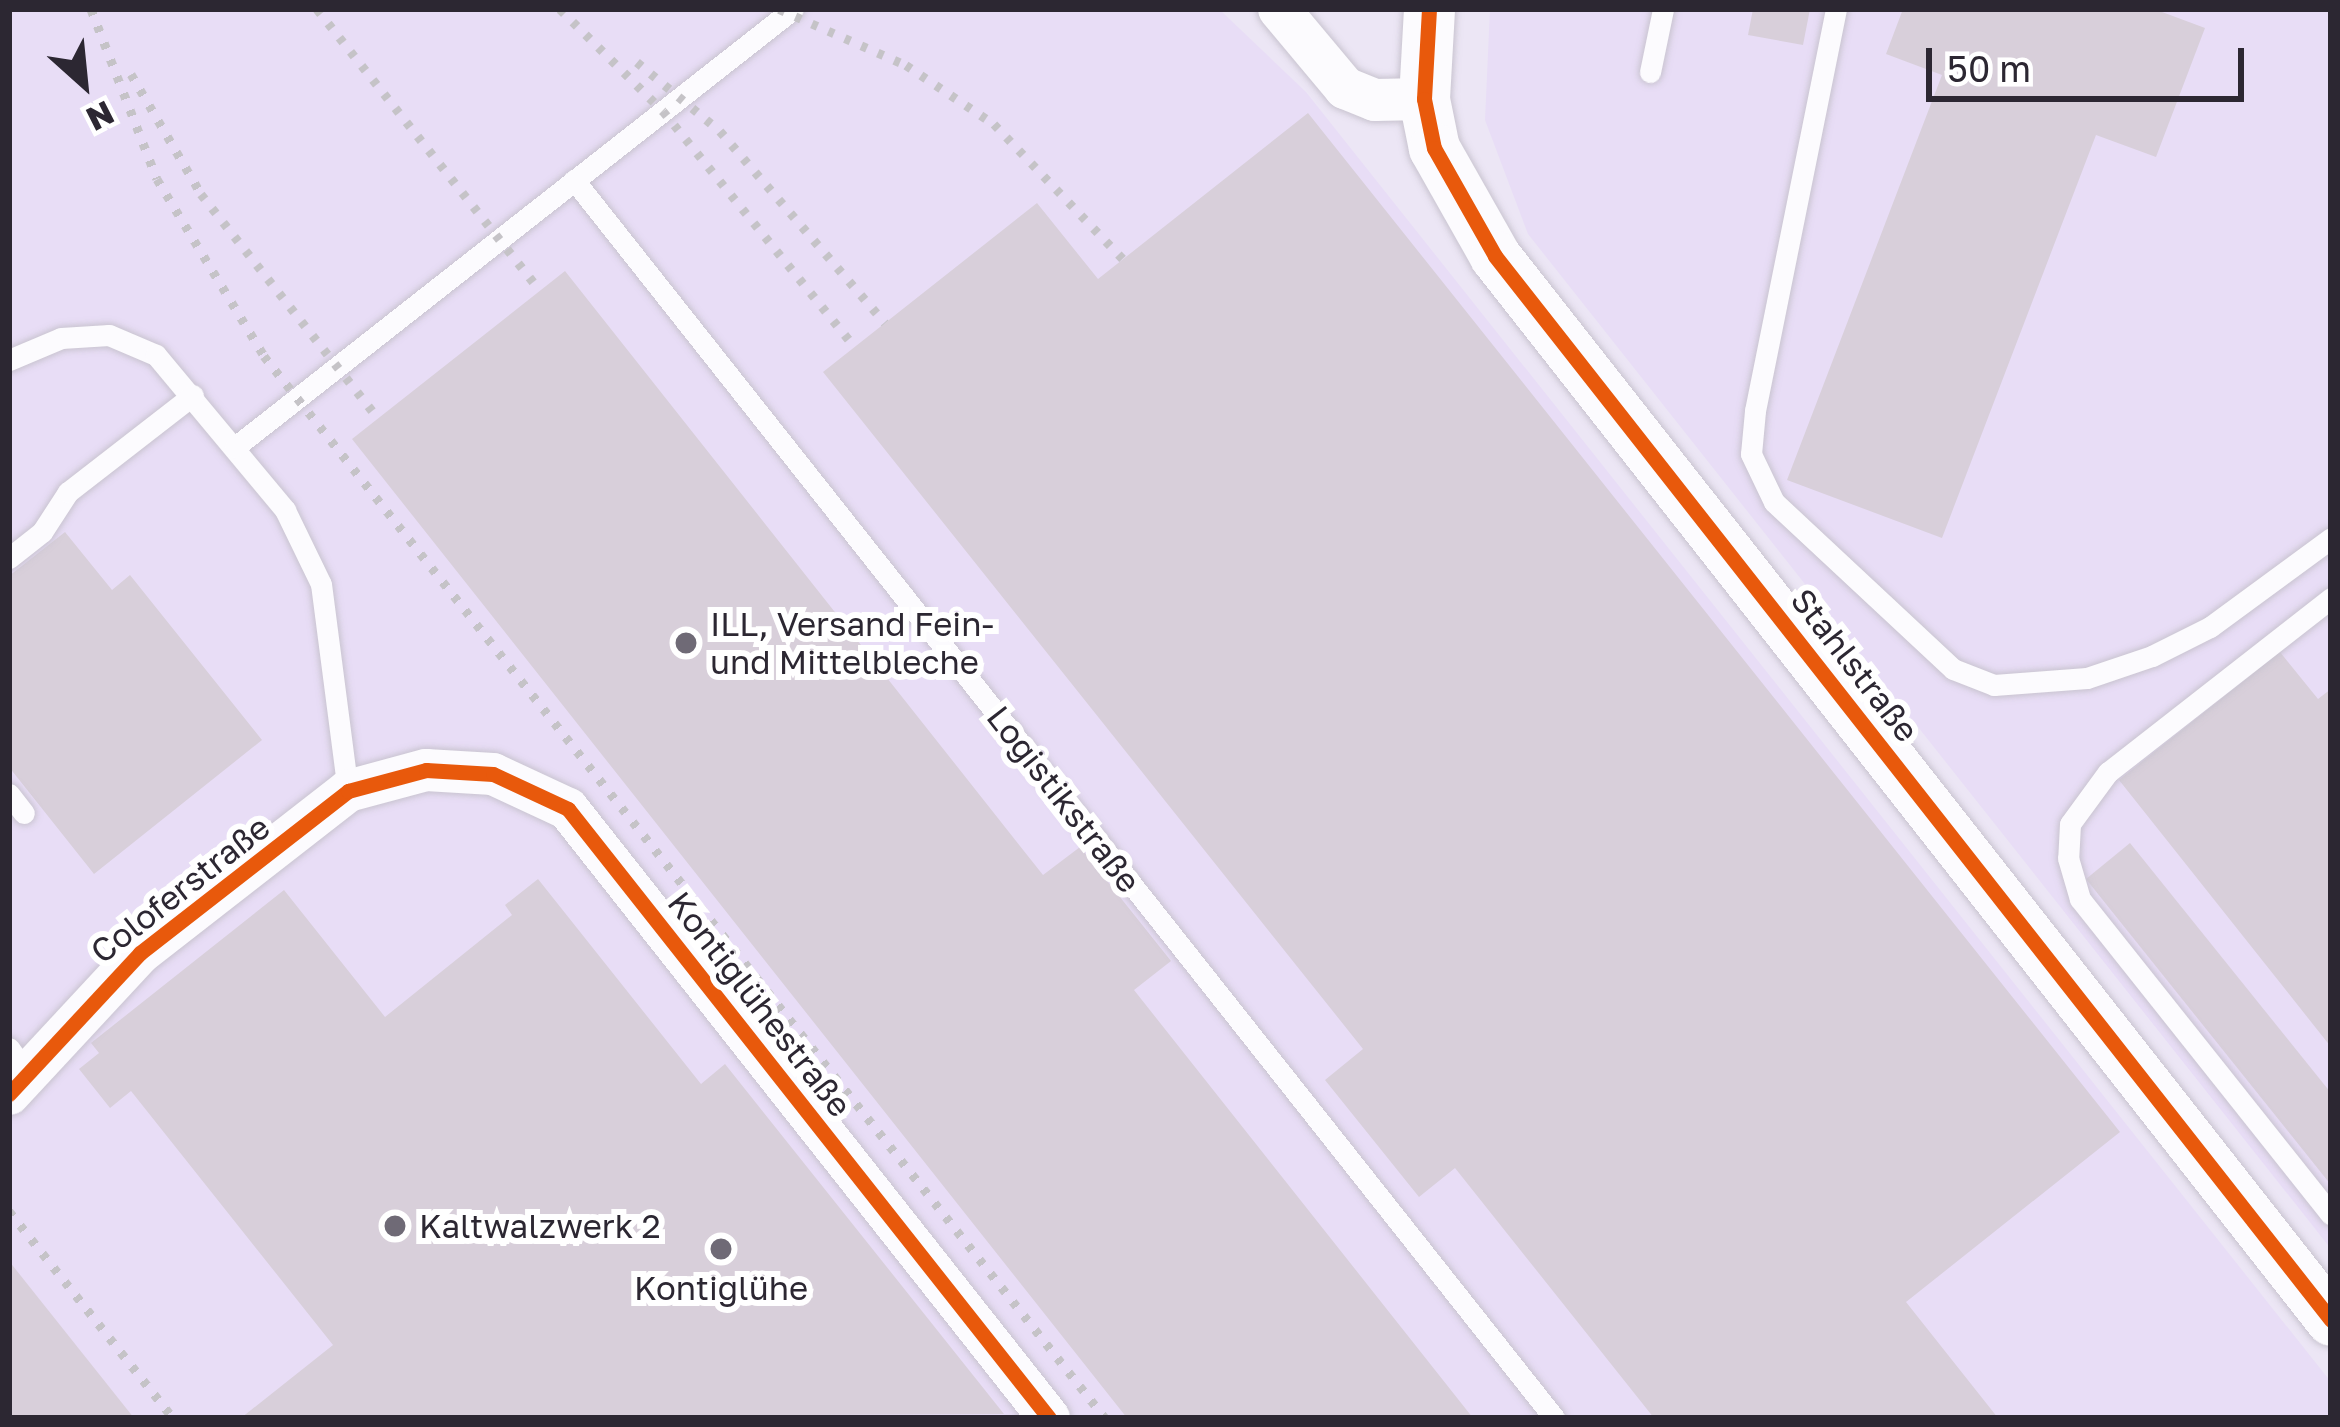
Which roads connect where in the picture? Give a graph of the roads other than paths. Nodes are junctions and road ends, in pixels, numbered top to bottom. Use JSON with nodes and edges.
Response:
{"nodes":[{"id":1,"x":793,"y":9,"type":"edge"},
{"id":2,"x":1280,"y":9,"type":"edge"},
{"id":3,"x":1430,"y":9,"type":"edge"},
{"id":4,"x":1663,"y":9,"type":"edge"},
{"id":5,"x":1836,"y":9,"type":"edge"},
{"id":6,"x":1650,"y":72,"type":"dead end"},
{"id":7,"x":1424,"y":98,"type":"junction"},
{"id":8,"x":574,"y":180,"type":"junction"},
{"id":9,"x":9,"y":360,"type":"edge"},
{"id":10,"x":193,"y":395,"type":"junction"},
{"id":11,"x":235,"y":447,"type":"junction"},
{"id":12,"x":2331,"y":538,"type":"edge"},
{"id":13,"x":9,"y":558,"type":"edge"},
{"id":14,"x":2331,"y":598,"type":"edge"},
{"id":15,"x":348,"y":791,"type":"junction"},
{"id":16,"x":9,"y":794,"type":"edge"},
{"id":17,"x":24,"y":813,"type":"dead end"},
{"id":18,"x":15,"y":1072,"type":"edge"},
{"id":19,"x":2331,"y":1214,"type":"edge"},
{"id":20,"x":2331,"y":1320,"type":"edge"},
{"id":21,"x":1049,"y":1418,"type":"edge"},
{"id":22,"x":1554,"y":1418,"type":"edge"}],
"edges":[{"from":1,"to":8,"type":"lane"},
{"from":2,"to":7,"type":"street"},
{"from":3,"to":7,"type":"street","name":"Stahlstraße"},
{"from":4,"to":6,"type":"lane"},
{"from":5,"to":12,"type":"lane"},
{"from":7,"to":20,"type":"street","name":"Stahlstraße"},
{"from":8,"to":11,"type":"lane"},
{"from":8,"to":22,"type":"lane","name":"Logistikstraße"},
{"from":9,"to":10,"type":"lane"},
{"from":10,"to":11,"type":"lane"},
{"from":10,"to":13,"type":"lane"},
{"from":11,"to":15,"type":"lane"},
{"from":14,"to":19,"type":"lane"},
{"from":15,"to":18,"type":"street","name":"Coloferstraße"},
{"from":15,"to":21,"type":"street","name":"Kontiglühestraße"},
{"from":16,"to":17,"type":"lane"}]}
